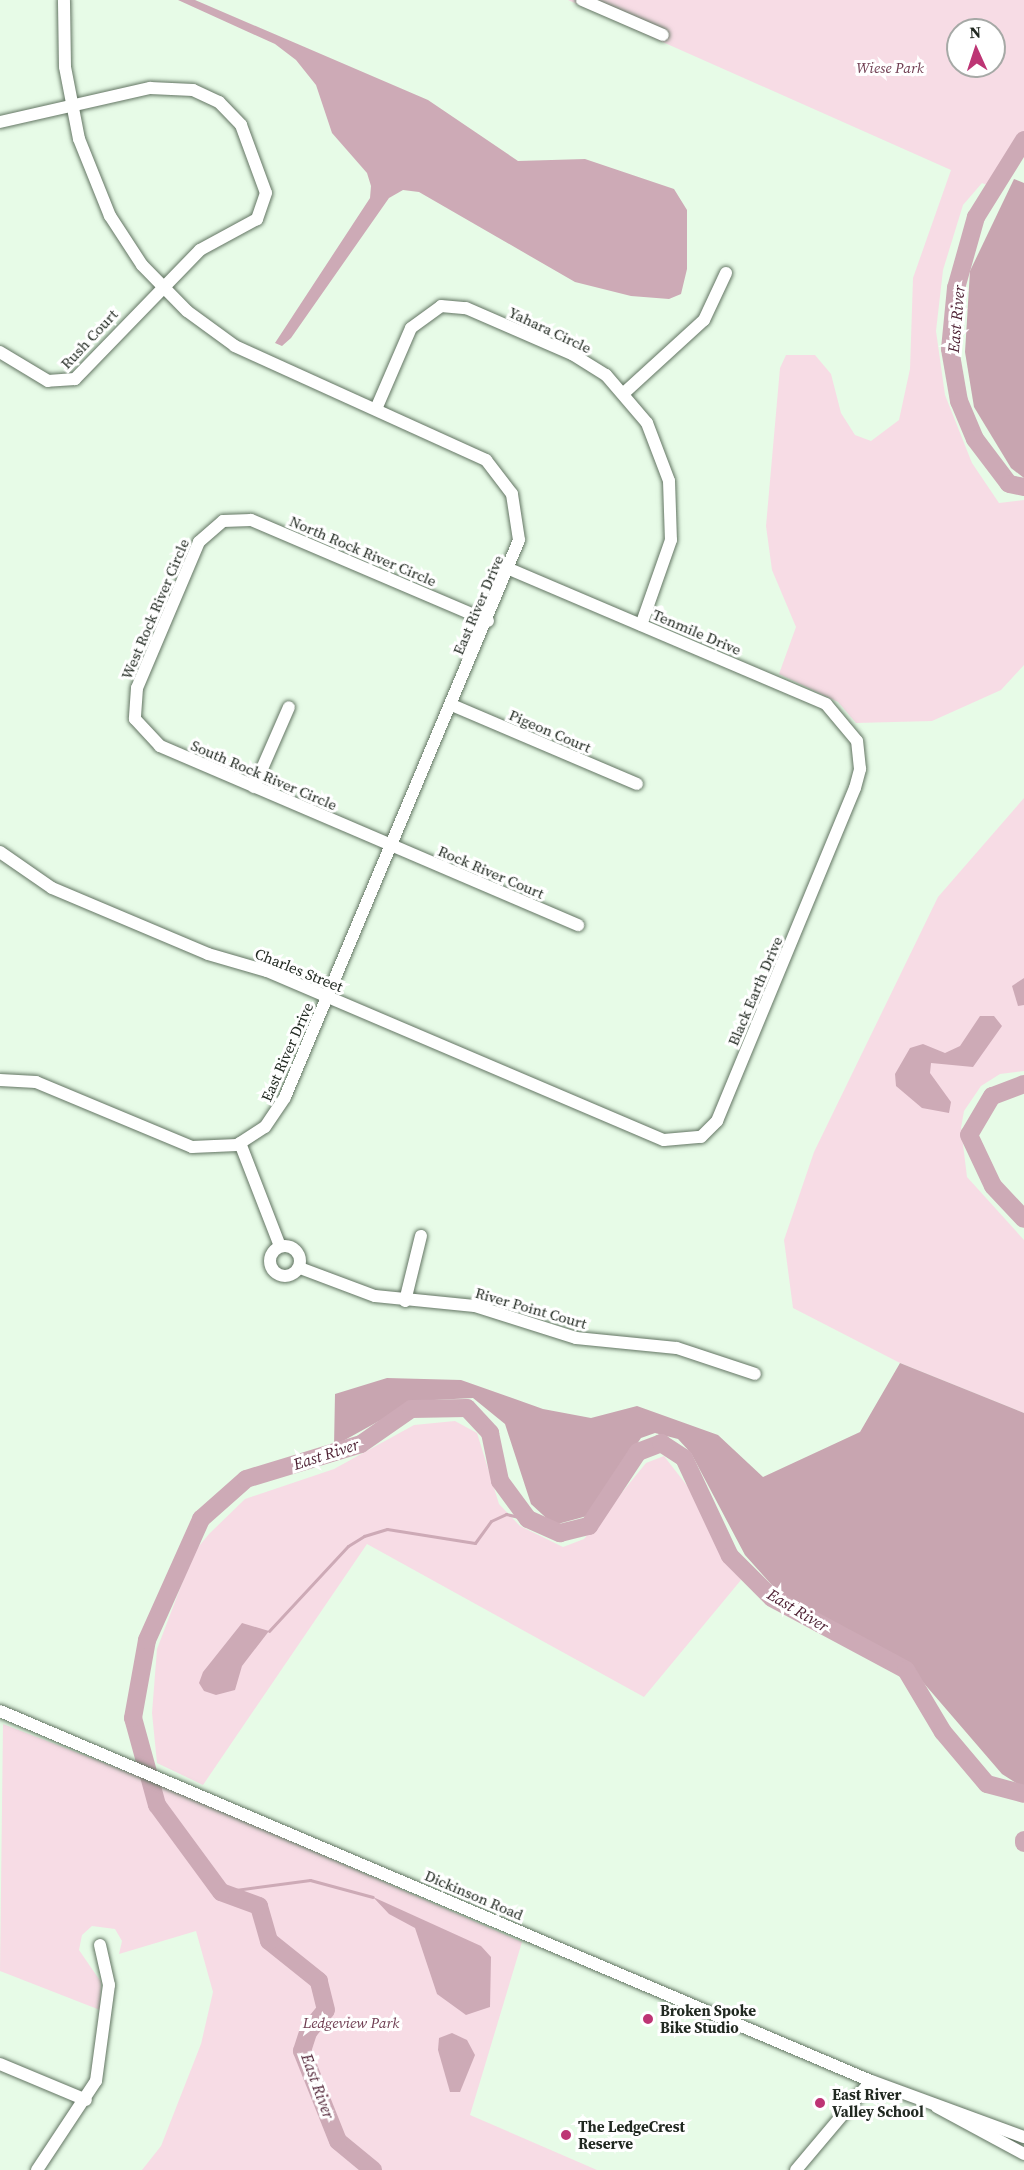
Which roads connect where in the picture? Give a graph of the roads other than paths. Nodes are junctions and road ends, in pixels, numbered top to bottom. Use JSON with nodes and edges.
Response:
{"nodes":[{"id":1,"x":64,"y":0,"type":"edge"},
{"id":2,"x":582,"y":0,"type":"edge"},
{"id":3,"x":663,"y":35,"type":"dead end"},
{"id":4,"x":71,"y":104,"type":"junction"},
{"id":5,"x":0,"y":122,"type":"edge"},
{"id":6,"x":726,"y":273,"type":"dead end"},
{"id":7,"x":161,"y":287,"type":"junction"},
{"id":8,"x":0,"y":352,"type":"edge"},
{"id":9,"x":624,"y":393,"type":"junction"},
{"id":10,"x":376,"y":409,"type":"junction"},
{"id":11,"x":223,"y":521,"type":"joint"},
{"id":12,"x":510,"y":569,"type":"junction"},
{"id":13,"x":488,"y":621,"type":"junction"},
{"id":14,"x":641,"y":625,"type":"junction"},
{"id":15,"x":452,"y":705,"type":"junction"},
{"id":16,"x":289,"y":707,"type":"dead end"},
{"id":17,"x":135,"y":719,"type":"joint"},
{"id":18,"x":857,"y":741,"type":"joint"},
{"id":19,"x":637,"y":784,"type":"dead end"},
{"id":20,"x":254,"y":787,"type":"junction"},
{"id":21,"x":392,"y":846,"type":"junction"},
{"id":22,"x":0,"y":852,"type":"edge"},
{"id":23,"x":579,"y":926,"type":"dead end"},
{"id":24,"x":327,"y":997,"type":"junction"},
{"id":25,"x":0,"y":1080,"type":"edge"},
{"id":26,"x":591,"y":1109,"type":"joint"},
{"id":27,"x":240,"y":1143,"type":"junction"},
{"id":28,"x":421,"y":1236,"type":"dead end"},
{"id":29,"x":280,"y":1246,"type":"junction"},
{"id":30,"x":300,"y":1268,"type":"junction"},
{"id":31,"x":405,"y":1301,"type":"junction"},
{"id":32,"x":754,"y":1374,"type":"dead end"},
{"id":33,"x":0,"y":1711,"type":"edge"},
{"id":34,"x":100,"y":1945,"type":"dead end"},
{"id":35,"x":0,"y":2064,"type":"edge"},
{"id":36,"x":871,"y":2081,"type":"junction"},
{"id":37,"x":86,"y":2100,"type":"junction"},
{"id":38,"x":936,"y":2106,"type":"junction"},
{"id":39,"x":1024,"y":2137,"type":"edge"},
{"id":40,"x":1024,"y":2154,"type":"edge"},
{"id":41,"x":37,"y":2170,"type":"edge"},
{"id":42,"x":796,"y":2170,"type":"edge"}],
"edges":[{"from":1,"to":4,"type":"street","name":"East River Drive"},
{"from":2,"to":3,"type":"street"},
{"from":4,"to":5,"type":"street","name":"Rush Court"},
{"from":4,"to":7,"type":"street","name":"East River Drive"},
{"from":4,"to":7,"type":"street","name":"Rush Court"},
{"from":6,"to":9,"type":"street"},
{"from":7,"to":8,"type":"street","name":"Rush Court"},
{"from":7,"to":10,"type":"street","name":"East River Drive"},
{"from":9,"to":10,"type":"street","name":"Yahara Circle"},
{"from":9,"to":14,"type":"street","name":"Yahara Circle"},
{"from":10,"to":12,"type":"street","name":"East River Drive"},
{"from":11,"to":13,"type":"street","name":"North Rock River Circle"},
{"from":11,"to":17,"type":"street","name":"West Rock River Circle"},
{"from":12,"to":13,"type":"street","name":"East River Drive"},
{"from":12,"to":14,"type":"street","name":"Tenmile Drive"},
{"from":13,"to":15,"type":"street","name":"East River Drive"},
{"from":14,"to":18,"type":"street","name":"Tenmile Drive"},
{"from":15,"to":19,"type":"street","name":"Pigeon Court"},
{"from":15,"to":21,"type":"street","name":"East River Drive"},
{"from":16,"to":20,"type":"street"},
{"from":17,"to":20,"type":"street","name":"South Rock River Circle"},
{"from":18,"to":26,"type":"street","name":"Black Earth Drive"},
{"from":20,"to":21,"type":"street","name":"South Rock River Circle"},
{"from":21,"to":23,"type":"street","name":"Rock River Court"},
{"from":21,"to":24,"type":"street","name":"East River Drive"},
{"from":22,"to":24,"type":"street","name":"Charles Street"},
{"from":24,"to":26,"type":"street","name":"Charles Street"},
{"from":24,"to":27,"type":"street","name":"East River Drive"},
{"from":25,"to":27,"type":"street"},
{"from":27,"to":29,"type":"street"},
{"from":28,"to":31,"type":"street"},
{"from":29,"to":30,"type":"street"},
{"from":29,"to":30,"type":"street"},
{"from":30,"to":31,"type":"street","name":"River Point Court"},
{"from":31,"to":32,"type":"street","name":"River Point Court"},
{"from":33,"to":36,"type":"street","name":"Dickinson Road"},
{"from":34,"to":37,"type":"street"},
{"from":35,"to":37,"type":"street"},
{"from":36,"to":38,"type":"street","name":"Dickinson Road"},
{"from":36,"to":42,"type":"street"},
{"from":37,"to":41,"type":"street"},
{"from":38,"to":39,"type":"street","name":"Dickinson Road"},
{"from":38,"to":40,"type":"street","name":"Dickinson Road"}]}
